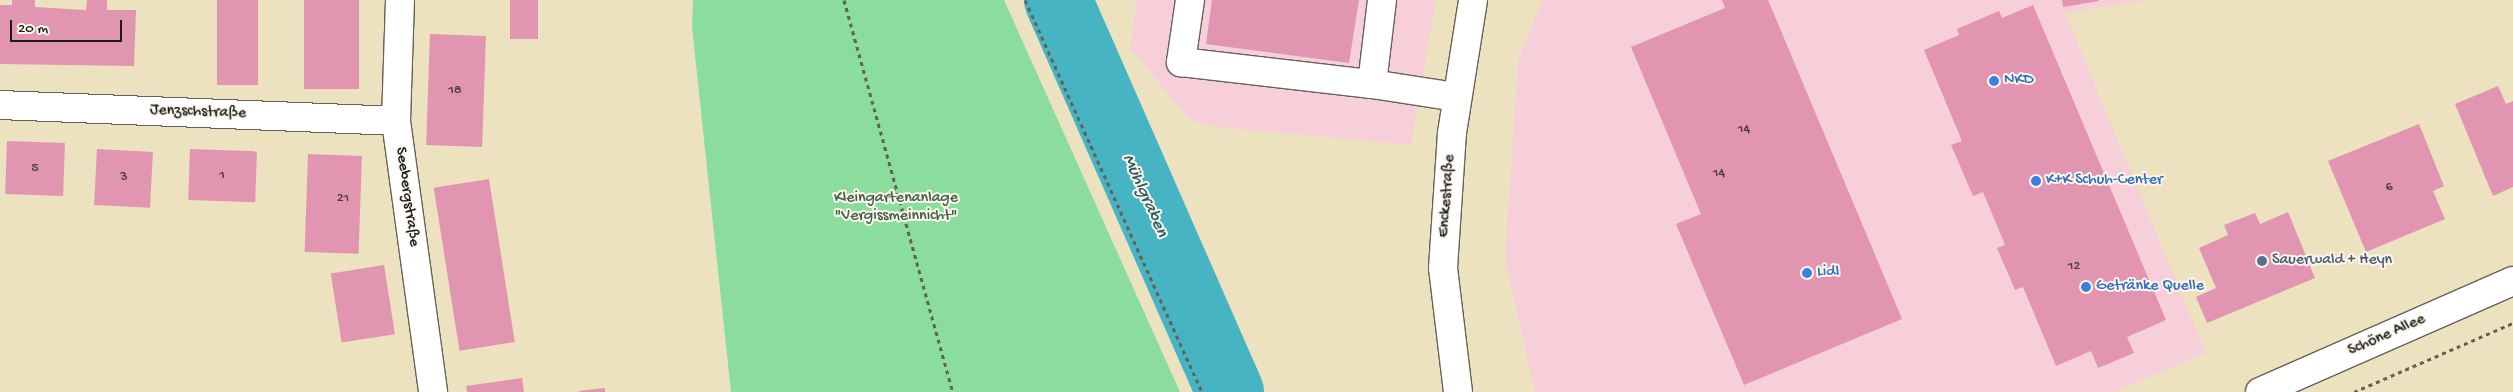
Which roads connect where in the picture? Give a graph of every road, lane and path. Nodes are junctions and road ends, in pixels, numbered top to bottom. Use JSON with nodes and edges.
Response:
{"nodes":[{"id":1,"x":400,"y":0,"type":"edge"},
{"id":2,"x":844,"y":0,"type":"edge"},
{"id":3,"x":1025,"y":0,"type":"edge"},
{"id":4,"x":1190,"y":0,"type":"edge"},
{"id":5,"x":1382,"y":0,"type":"edge"},
{"id":6,"x":1473,"y":0,"type":"edge"},
{"id":7,"x":1372,"y":84,"type":"junction"},
{"id":8,"x":1456,"y":97,"type":"junction"},
{"id":9,"x":0,"y":105,"type":"edge"},
{"id":10,"x":396,"y":121,"type":"junction"},
{"id":11,"x":2513,"y":281,"type":"edge"},
{"id":12,"x":2513,"y":323,"type":"edge"},
{"id":13,"x":433,"y":392,"type":"edge"},
{"id":14,"x":953,"y":392,"type":"edge"},
{"id":15,"x":1202,"y":392,"type":"edge"},
{"id":16,"x":1458,"y":392,"type":"edge"},
{"id":17,"x":2260,"y":392,"type":"edge"},
{"id":18,"x":2354,"y":392,"type":"edge"}],
"edges":[{"from":1,"to":10,"type":"main road","name":"Seebergstraße"},
{"from":2,"to":14,"type":"path"},
{"from":3,"to":15,"type":"path"},
{"from":4,"to":7,"type":"main road"},
{"from":5,"to":7,"type":"main road"},
{"from":6,"to":8,"type":"main road","name":"Enckestraße"},
{"from":7,"to":8,"type":"main road"},
{"from":8,"to":16,"type":"main road","name":"Enckestraße"},
{"from":9,"to":10,"type":"main road","name":"Jenzschstraße"},
{"from":10,"to":13,"type":"main road","name":"Seebergstraße"},
{"from":11,"to":17,"type":"main road","name":"Schöne Allee"},
{"from":12,"to":18,"type":"path"}]}
